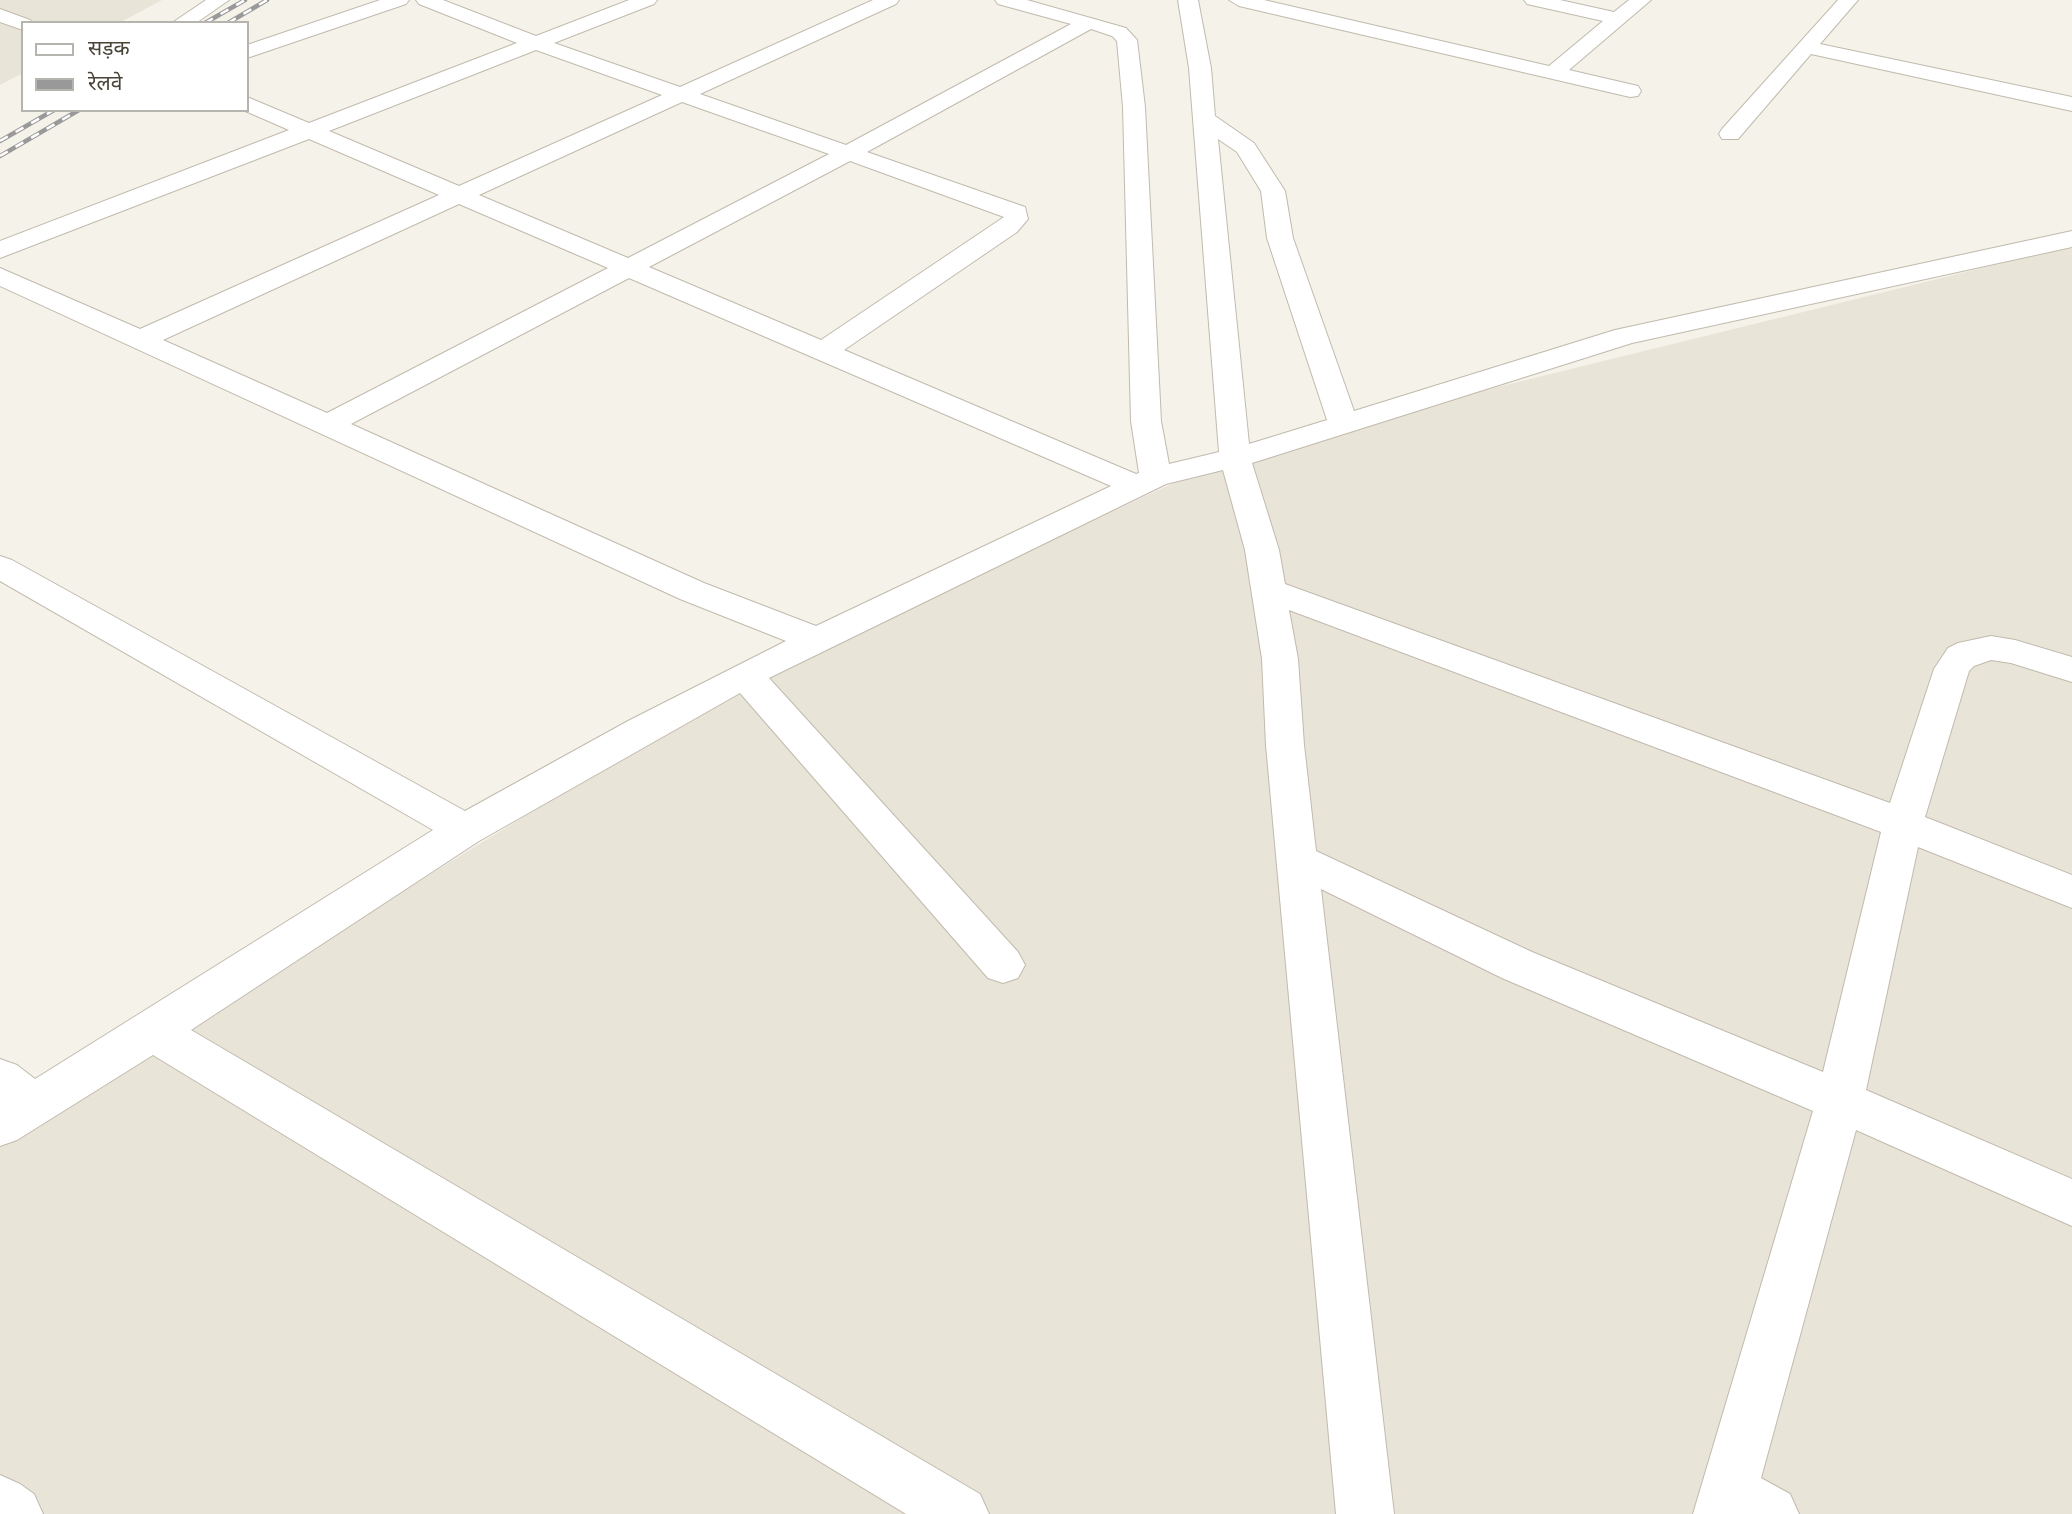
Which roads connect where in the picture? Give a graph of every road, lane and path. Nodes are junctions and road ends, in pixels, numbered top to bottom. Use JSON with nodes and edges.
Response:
{"nodes":[{"id":1,"x":219,"y":0,"type":"edge"},
{"id":2,"x":398,"y":0,"type":"edge"},
{"id":3,"x":426,"y":0,"type":"edge"},
{"id":4,"x":647,"y":0,"type":"edge"},
{"id":5,"x":888,"y":0,"type":"edge"},
{"id":6,"x":1005,"y":0,"type":"edge"},
{"id":7,"x":1188,"y":0,"type":"edge"},
{"id":8,"x":1239,"y":0,"type":"edge"},
{"id":9,"x":1534,"y":0,"type":"edge"},
{"id":10,"x":1641,"y":0,"type":"edge"},
{"id":11,"x":1848,"y":0,"type":"edge"},
{"id":12,"x":0,"y":15,"type":"edge"},
{"id":13,"x":1619,"y":19,"type":"junction"},
{"id":14,"x":185,"y":21,"type":"edge"},
{"id":15,"x":1089,"y":22,"type":"junction"},
{"id":16,"x":21,"y":23,"type":"edge"},
{"id":17,"x":538,"y":44,"type":"junction"},
{"id":18,"x":1807,"y":47,"type":"junction"},
{"id":19,"x":248,"y":52,"type":"edge"},
{"id":20,"x":1553,"y":73,"type":"junction"},
{"id":21,"x":1630,"y":91,"type":"dead end"},
{"id":22,"x":683,"y":93,"type":"junction"},
{"id":23,"x":248,"y":104,"type":"edge"},
{"id":24,"x":2072,"y":104,"type":"edge"},
{"id":25,"x":1203,"y":118,"type":"junction"},
{"id":26,"x":308,"y":131,"type":"junction"},
{"id":27,"x":1730,"y":134,"type":"dead end"},
{"id":28,"x":848,"y":153,"type":"junction"},
{"id":29,"x":458,"y":196,"type":"junction"},
{"id":30,"x":0,"y":250,"type":"edge"},
{"id":31,"x":2066,"y":252,"type":"edge"},
{"id":32,"x":629,"y":269,"type":"junction"},
{"id":33,"x":0,"y":276,"type":"edge"},
{"id":34,"x":139,"y":340,"type":"junction"},
{"id":35,"x":823,"y":351,"type":"junction"},
{"id":36,"x":1343,"y":424,"type":"junction"},
{"id":37,"x":327,"y":425,"type":"junction"},
{"id":38,"x":1227,"y":459,"type":"junction"},
{"id":39,"x":1157,"y":477,"type":"junction"},
{"id":40,"x":0,"y":567,"type":"edge"},
{"id":41,"x":1268,"y":590,"type":"junction"},
{"id":42,"x":817,"y":640,"type":"junction"},
{"id":43,"x":2072,"y":670,"type":"edge"},
{"id":44,"x":745,"y":675,"type":"junction"},
{"id":45,"x":1903,"y":824,"type":"junction"},
{"id":46,"x":465,"y":830,"type":"junction"},
{"id":47,"x":1298,"y":860,"type":"junction"},
{"id":48,"x":2072,"y":892,"type":"edge"},
{"id":49,"x":1003,"y":965,"type":"dead end"},
{"id":50,"x":153,"y":1031,"type":"junction"},
{"id":51,"x":1840,"y":1101,"type":"junction"},
{"id":52,"x":11,"y":1103,"type":"edge"},
{"id":53,"x":2072,"y":1203,"type":"edge"},
{"id":54,"x":0,"y":1504,"type":"edge"},
{"id":55,"x":1740,"y":1507,"type":"edge"},
{"id":56,"x":13,"y":1514,"type":"edge"},
{"id":57,"x":960,"y":1514,"type":"edge"},
{"id":58,"x":1365,"y":1514,"type":"edge"}],
"edges":[{"from":1,"to":14,"type":"street"},
{"from":2,"to":19,"type":"street"},
{"from":3,"to":17,"type":"street"},
{"from":4,"to":17,"type":"street"},
{"from":5,"to":22,"type":"street"},
{"from":6,"to":15,"type":"street"},
{"from":7,"to":25,"type":"street"},
{"from":8,"to":20,"type":"street"},
{"from":9,"to":13,"type":"street"},
{"from":10,"to":13,"type":"street"},
{"from":11,"to":18,"type":"street"},
{"from":12,"to":16,"type":"street"},
{"from":13,"to":20,"type":"street"},
{"from":15,"to":28,"type":"street"},
{"from":15,"to":39,"type":"street"},
{"from":17,"to":22,"type":"street"},
{"from":17,"to":26,"type":"street"},
{"from":18,"to":24,"type":"street"},
{"from":18,"to":27,"type":"street"},
{"from":20,"to":21,"type":"street"},
{"from":22,"to":28,"type":"street"},
{"from":22,"to":29,"type":"street"},
{"from":23,"to":26,"type":"street"},
{"from":25,"to":36,"type":"street"},
{"from":25,"to":38,"type":"street"},
{"from":26,"to":29,"type":"street"},
{"from":26,"to":30,"type":"street"},
{"from":28,"to":32,"type":"street"},
{"from":28,"to":35,"type":"street"},
{"from":29,"to":32,"type":"street"},
{"from":29,"to":34,"type":"street"},
{"from":31,"to":36,"type":"street"},
{"from":32,"to":35,"type":"street"},
{"from":32,"to":37,"type":"street"},
{"from":33,"to":34,"type":"street"},
{"from":34,"to":37,"type":"street"},
{"from":35,"to":39,"type":"street"},
{"from":36,"to":38,"type":"street"},
{"from":37,"to":42,"type":"street"},
{"from":38,"to":39,"type":"street"},
{"from":38,"to":41,"type":"street"},
{"from":39,"to":42,"type":"street"},
{"from":40,"to":46,"type":"street"},
{"from":41,"to":45,"type":"street"},
{"from":41,"to":47,"type":"street"},
{"from":42,"to":44,"type":"street"},
{"from":43,"to":45,"type":"street"},
{"from":44,"to":46,"type":"street"},
{"from":44,"to":49,"type":"street"},
{"from":45,"to":48,"type":"street"},
{"from":45,"to":51,"type":"street"},
{"from":46,"to":50,"type":"street"},
{"from":47,"to":51,"type":"street"},
{"from":47,"to":58,"type":"street"},
{"from":50,"to":52,"type":"street"},
{"from":50,"to":57,"type":"street"},
{"from":51,"to":53,"type":"street"},
{"from":51,"to":55,"type":"street"},
{"from":54,"to":56,"type":"street"}]}
